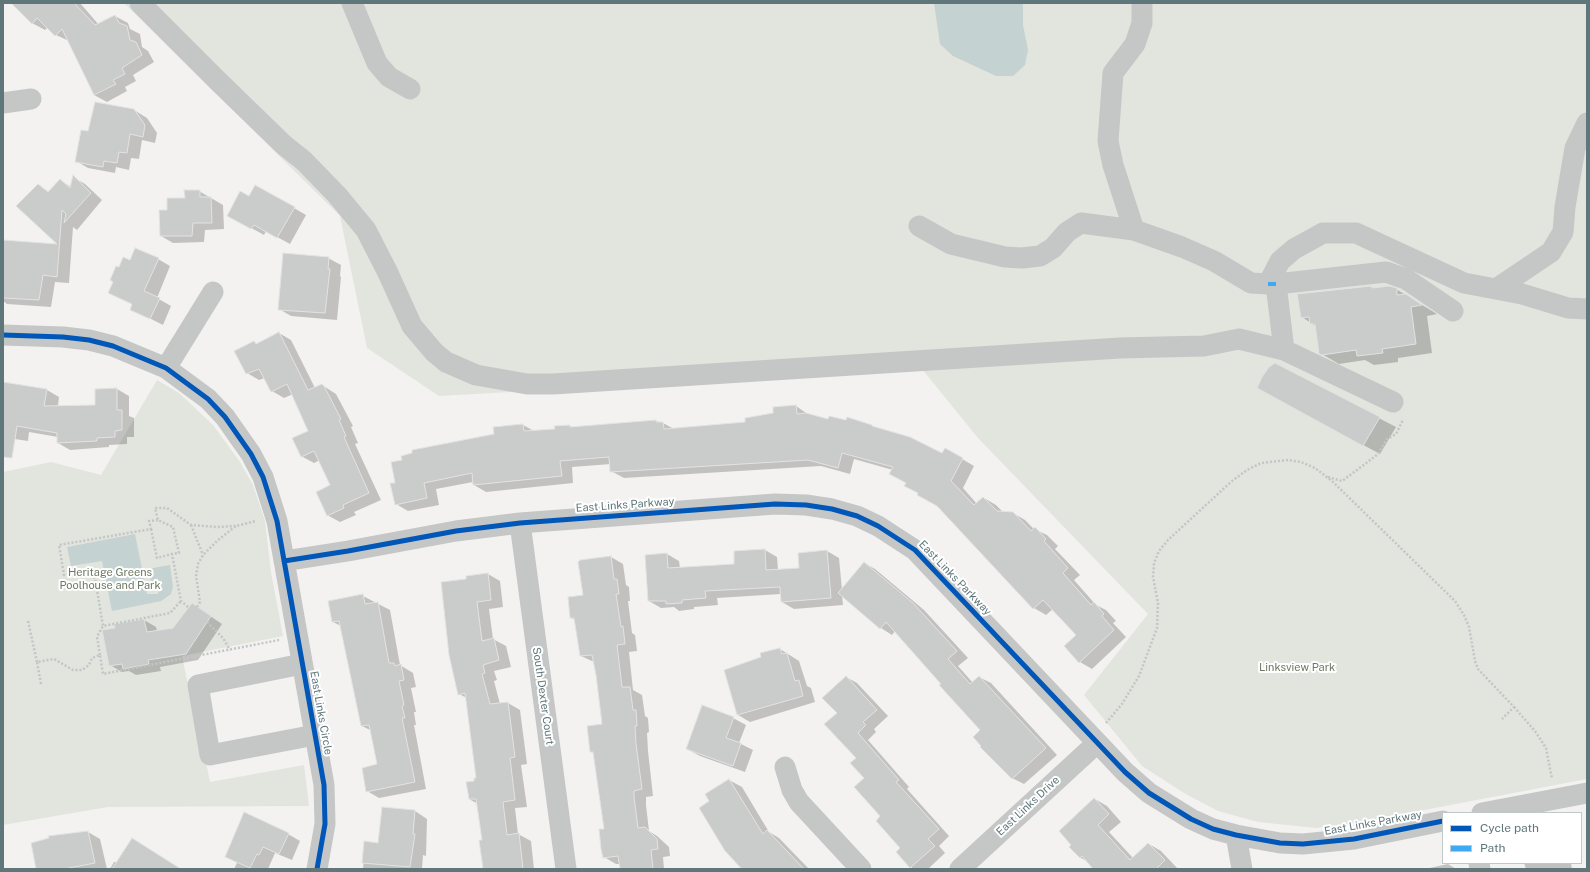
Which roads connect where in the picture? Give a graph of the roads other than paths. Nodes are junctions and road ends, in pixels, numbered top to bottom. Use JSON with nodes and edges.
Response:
{"nodes":[{"id":1,"x":140,"y":3,"type":"edge"},
{"id":2,"x":352,"y":3,"type":"edge"},
{"id":3,"x":1142,"y":3,"type":"edge"},
{"id":4,"x":410,"y":88,"type":"dead end"},
{"id":5,"x":31,"y":99,"type":"dead end"},
{"id":6,"x":3,"y":103,"type":"edge"},
{"id":7,"x":1587,"y":123,"type":"edge"},
{"id":8,"x":919,"y":226,"type":"dead end"},
{"id":9,"x":1134,"y":230,"type":"junction"},
{"id":10,"x":1496,"y":288,"type":"junction"},
{"id":11,"x":213,"y":292,"type":"dead end"},
{"id":12,"x":1587,"y":309,"type":"edge"},
{"id":13,"x":1453,"y":311,"type":"dead end"},
{"id":14,"x":3,"y":335,"type":"edge"},
{"id":15,"x":1284,"y":350,"type":"junction"},
{"id":16,"x":166,"y":368,"type":"junction"},
{"id":17,"x":1399,"y":408,"type":"road end"},
{"id":18,"x":520,"y":523,"type":"junction"},
{"id":19,"x":284,"y":561,"type":"junction"},
{"id":20,"x":302,"y":664,"type":"junction"},
{"id":21,"x":315,"y":735,"type":"junction"},
{"id":22,"x":1094,"y":740,"type":"junction"},
{"id":23,"x":785,"y":767,"type":"dead end"},
{"id":24,"x":1587,"y":793,"type":"edge"},
{"id":25,"x":1487,"y":812,"type":"edge"},
{"id":26,"x":1442,"y":821,"type":"edge"},
{"id":27,"x":1236,"y":835,"type":"junction"},
{"id":28,"x":317,"y":869,"type":"edge"},
{"id":29,"x":566,"y":869,"type":"edge"},
{"id":30,"x":861,"y":869,"type":"edge"},
{"id":31,"x":960,"y":869,"type":"edge"},
{"id":32,"x":1242,"y":869,"type":"edge"}],
"edges":[{"from":1,"to":15,"type":"street"},
{"from":2,"to":4,"type":"street"},
{"from":3,"to":9,"type":"street"},
{"from":5,"to":6,"type":"street"},
{"from":7,"to":10,"type":"street"},
{"from":8,"to":9,"type":"street"},
{"from":9,"to":10,"type":"street"},
{"from":10,"to":12,"type":"street"},
{"from":11,"to":16,"type":"street"},
{"from":13,"to":15,"type":"street"},
{"from":14,"to":16,"type":"street","name":"East Links Circle"},
{"from":15,"to":17,"type":"street"},
{"from":16,"to":19,"type":"street","name":"East Links Circle"},
{"from":18,"to":19,"type":"street","name":"East Links Parkway"},
{"from":18,"to":22,"type":"street","name":"East Links Parkway"},
{"from":18,"to":29,"type":"street","name":"South Dexter Court"},
{"from":19,"to":20,"type":"street","name":"East Links Circle"},
{"from":20,"to":21,"type":"street","name":"East Links Circle"},
{"from":20,"to":21,"type":"street"},
{"from":21,"to":28,"type":"street","name":"East Links Circle"},
{"from":22,"to":27,"type":"street","name":"East Links Parkway"},
{"from":22,"to":31,"type":"street","name":"East Links Drive"},
{"from":23,"to":30,"type":"street"},
{"from":24,"to":25,"type":"street"},
{"from":26,"to":27,"type":"street","name":"East Links Parkway"},
{"from":27,"to":32,"type":"street"}]}
